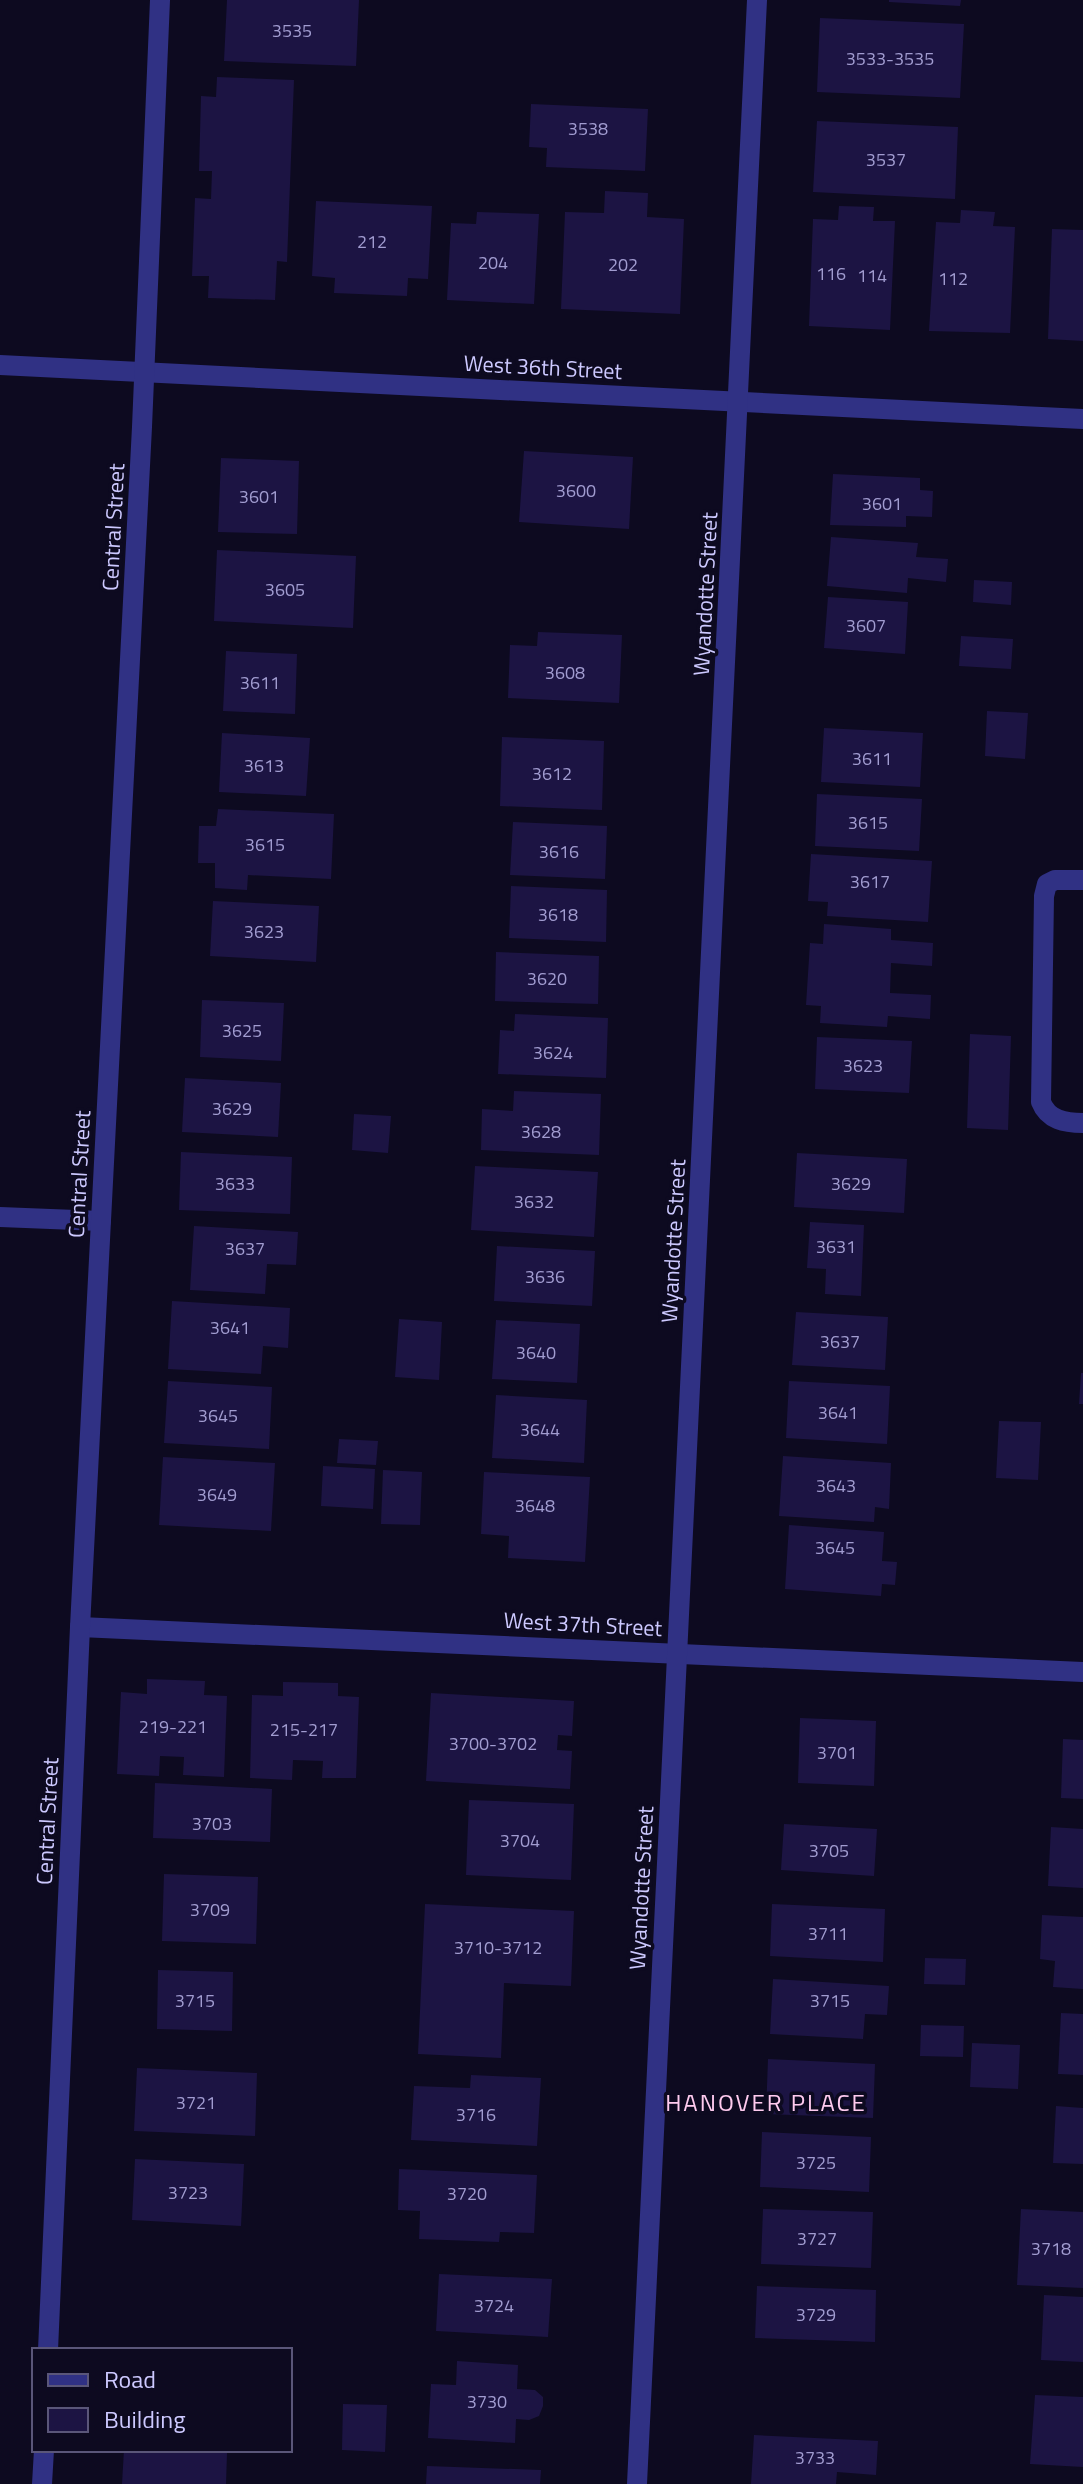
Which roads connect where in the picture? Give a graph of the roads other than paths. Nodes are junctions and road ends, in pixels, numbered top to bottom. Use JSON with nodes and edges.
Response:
{"nodes":[{"id":1,"x":160,"y":0,"type":"edge"},
{"id":2,"x":757,"y":0,"type":"edge"},
{"id":3,"x":0,"y":365,"type":"edge"},
{"id":4,"x":144,"y":372,"type":"junction"},
{"id":5,"x":738,"y":401,"type":"junction"},
{"id":6,"x":1083,"y":419,"type":"edge"},
{"id":7,"x":1083,"y":880,"type":"edge"},
{"id":8,"x":1083,"y":1123,"type":"edge"},
{"id":9,"x":0,"y":1217,"type":"edge"},
{"id":10,"x":101,"y":1221,"type":"junction"},
{"id":11,"x":80,"y":1627,"type":"junction"},
{"id":12,"x":677,"y":1653,"type":"junction"},
{"id":13,"x":1083,"y":1672,"type":"edge"},
{"id":14,"x":48,"y":2348,"type":"edge"},
{"id":15,"x":44,"y":2452,"type":"edge"},
{"id":16,"x":42,"y":2484,"type":"edge"},
{"id":17,"x":637,"y":2484,"type":"edge"}],
"edges":[{"from":1,"to":4,"type":"street","name":"Central Street"},
{"from":2,"to":5,"type":"street","name":"Wyandotte Street"},
{"from":3,"to":4,"type":"street","name":"West 36th Street"},
{"from":4,"to":5,"type":"street","name":"West 36th Street"},
{"from":4,"to":10,"type":"street","name":"Central Street"},
{"from":5,"to":6,"type":"street","name":"West 36th Street"},
{"from":5,"to":12,"type":"street","name":"Wyandotte Street"},
{"from":7,"to":8,"type":"street"},
{"from":9,"to":10,"type":"street"},
{"from":10,"to":11,"type":"street","name":"Central Street"},
{"from":11,"to":12,"type":"street","name":"West 37th Street"},
{"from":11,"to":14,"type":"street","name":"Central Street"},
{"from":12,"to":13,"type":"street","name":"West 37th Street"},
{"from":12,"to":17,"type":"street","name":"Wyandotte Street"},
{"from":15,"to":16,"type":"street"}]}
